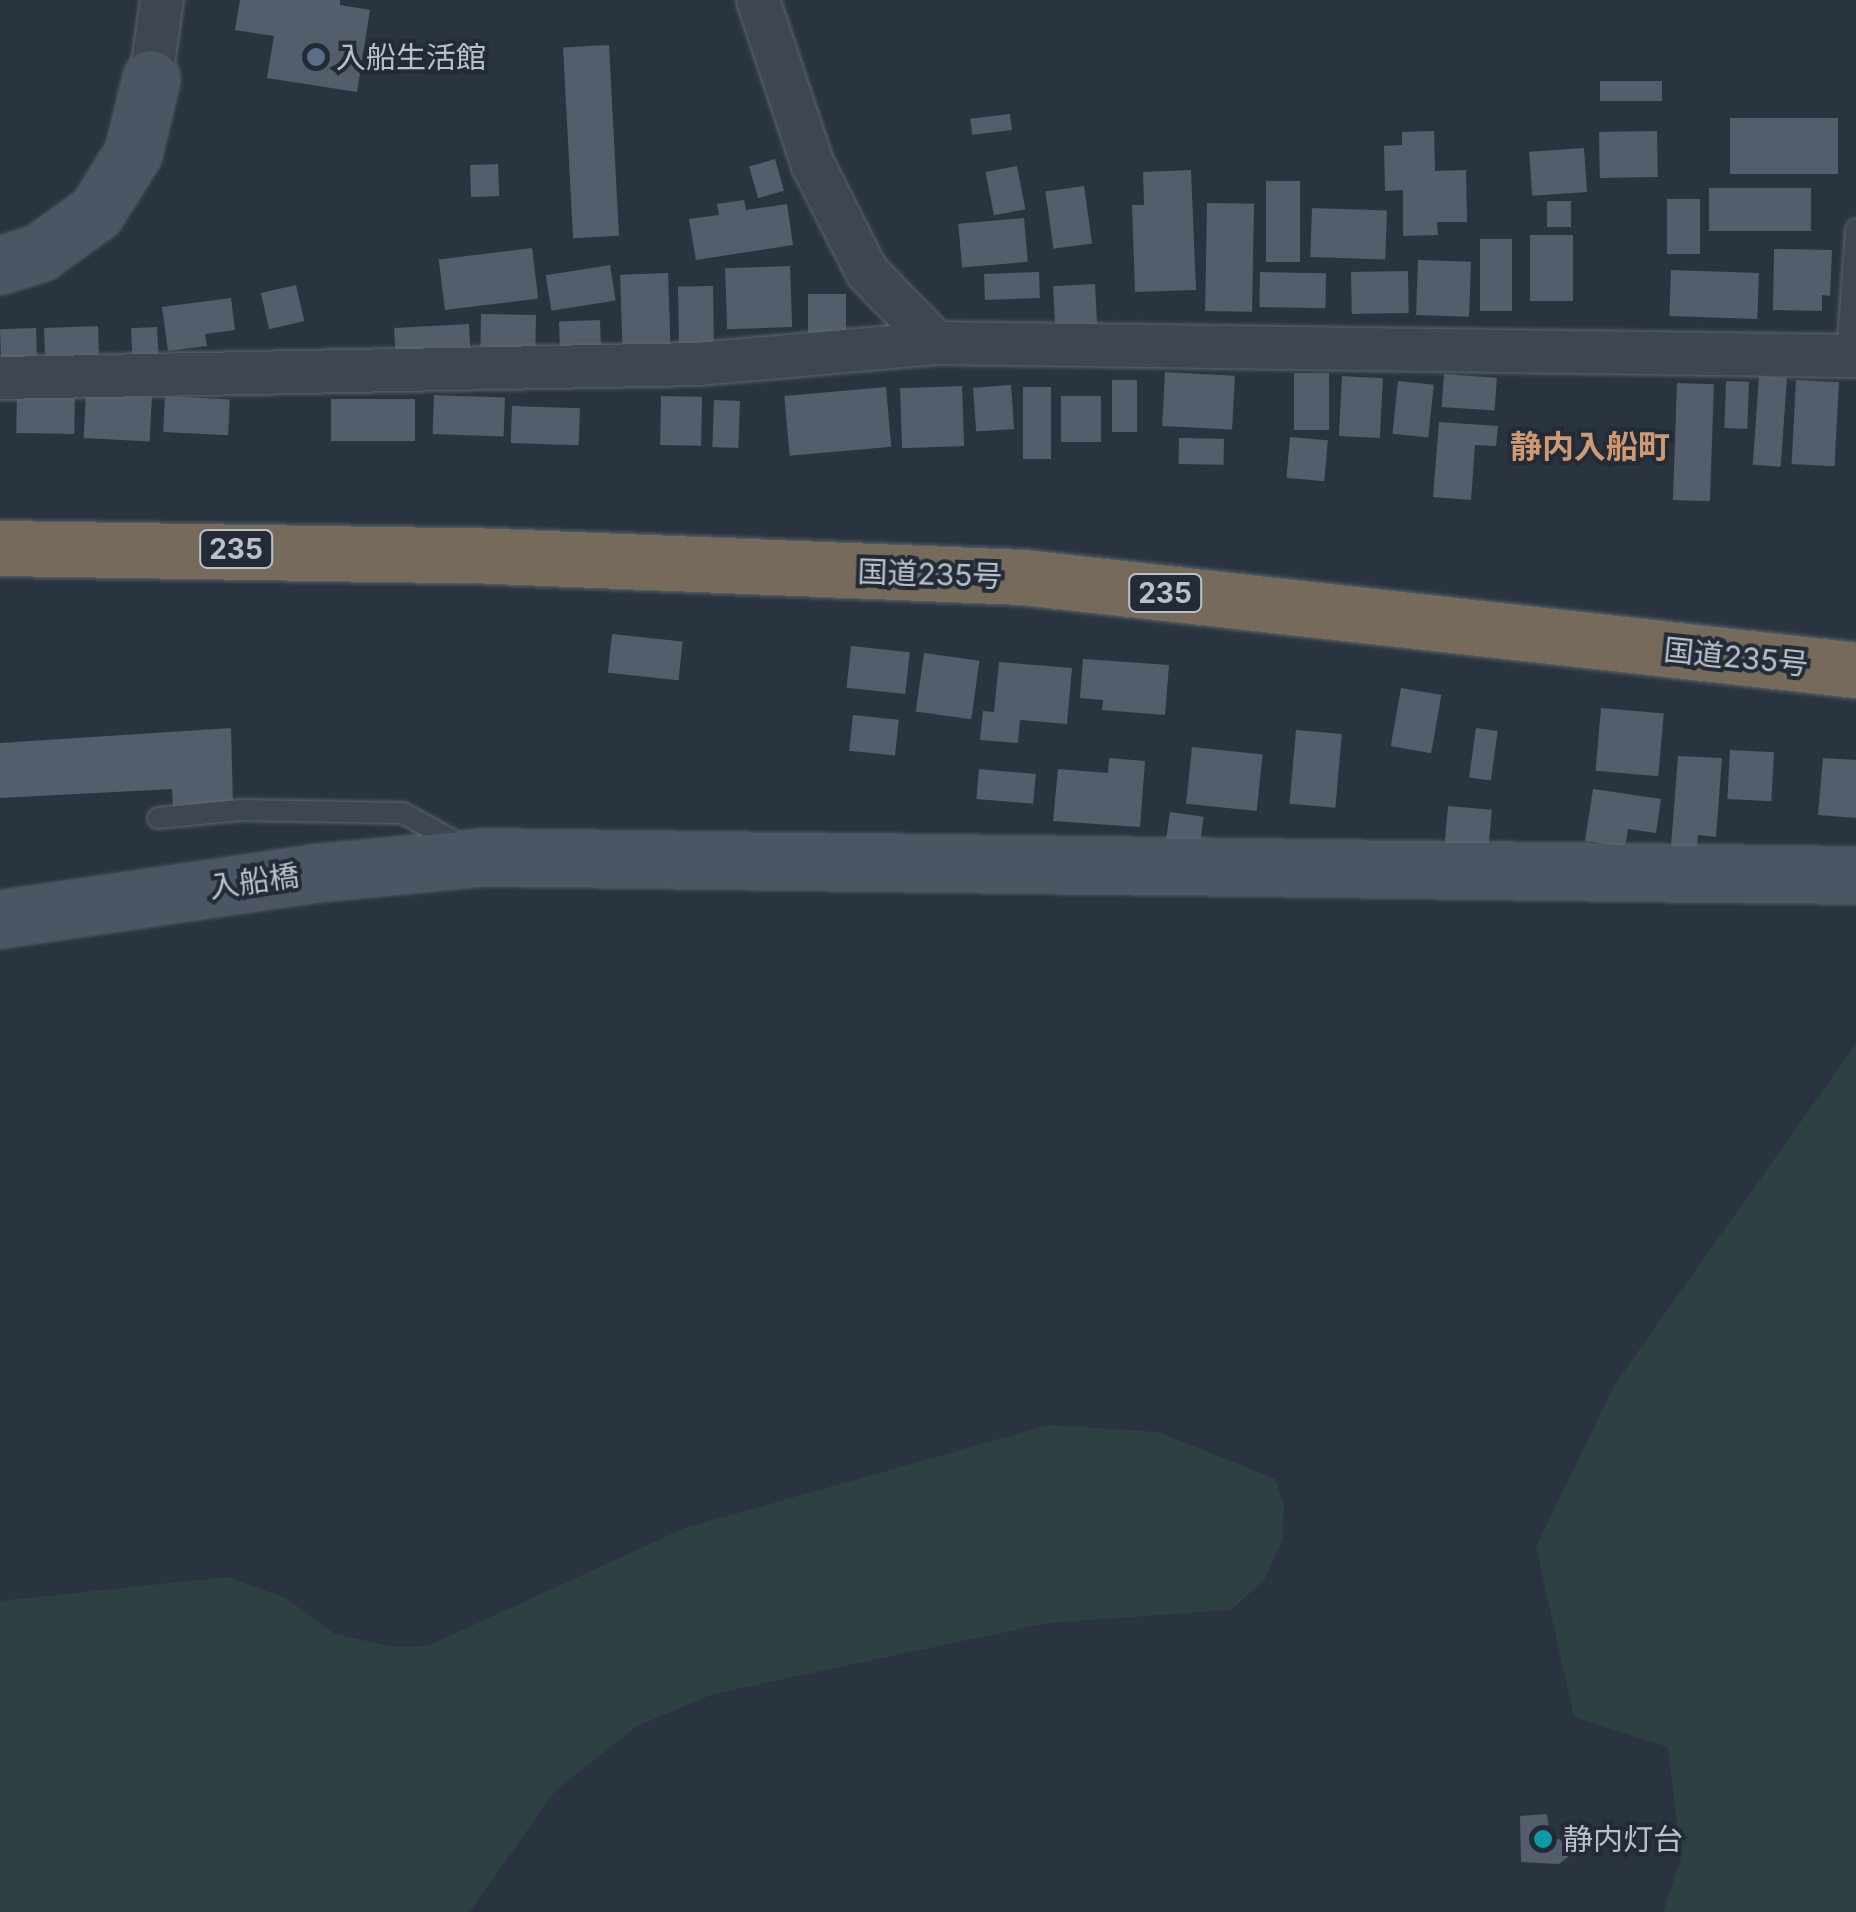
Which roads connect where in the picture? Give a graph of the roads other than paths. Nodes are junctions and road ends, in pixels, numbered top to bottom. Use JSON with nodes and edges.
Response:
{"nodes":[{"id":1,"x":162,"y":0,"type":"edge"},
{"id":2,"x":758,"y":0,"type":"edge"},
{"id":3,"x":150,"y":78,"type":"joint"},
{"id":4,"x":1856,"y":228,"type":"edge"},
{"id":5,"x":0,"y":265,"type":"edge"},
{"id":6,"x":936,"y":343,"type":"junction"},
{"id":7,"x":1852,"y":356,"type":"edge"},
{"id":8,"x":0,"y":378,"type":"edge"},
{"id":9,"x":0,"y":548,"type":"edge"},
{"id":10,"x":1856,"y":670,"type":"edge"},
{"id":11,"x":158,"y":818,"type":"dead end"},
{"id":12,"x":482,"y":857,"type":"junction"},
{"id":13,"x":1856,"y":875,"type":"edge"},
{"id":14,"x":0,"y":919,"type":"edge"}],
"edges":[{"from":1,"to":3,"type":"street"},
{"from":2,"to":6,"type":"street"},
{"from":3,"to":5,"type":"street"},
{"from":4,"to":7,"type":"lane"},
{"from":6,"to":7,"type":"street"},
{"from":6,"to":8,"type":"street"},
{"from":9,"to":10,"type":"highway","name":"国道235号","number":"235"},
{"from":11,"to":12,"type":"lane"},
{"from":12,"to":13,"type":"street","name":"入船橋"},
{"from":12,"to":14,"type":"street","name":"入船橋"}]}
